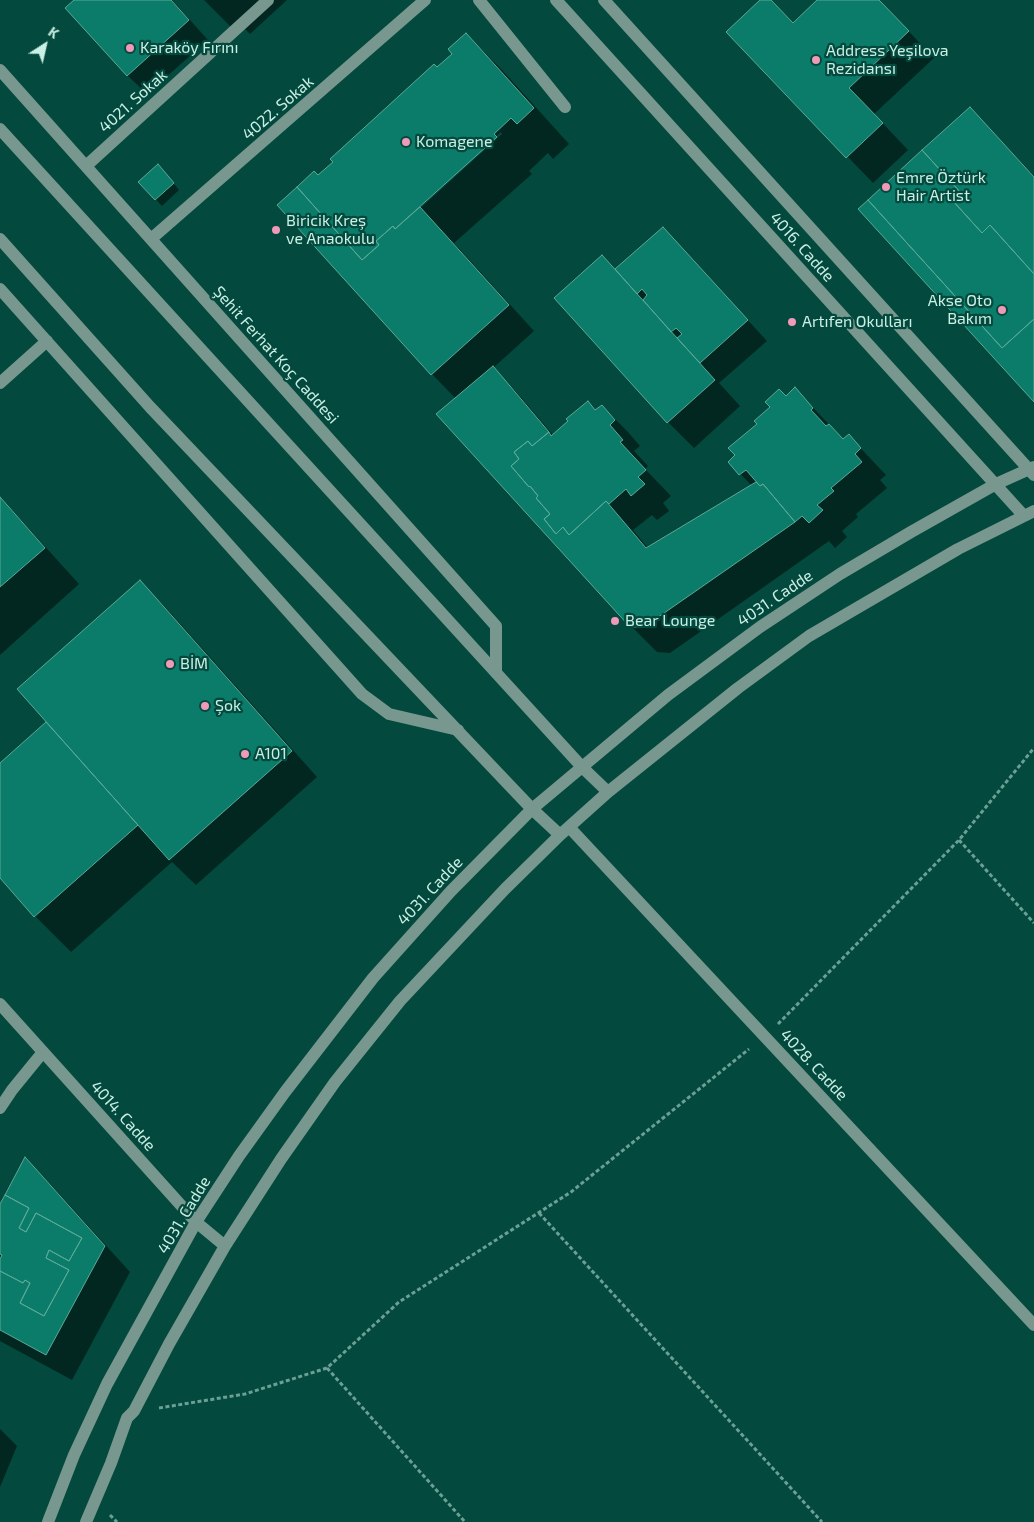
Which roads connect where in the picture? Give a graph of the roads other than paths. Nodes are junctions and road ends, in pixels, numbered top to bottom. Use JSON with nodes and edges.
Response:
{"nodes":[{"id":1,"x":268,"y":0,"type":"edge"},
{"id":2,"x":425,"y":0,"type":"edge"},
{"id":3,"x":478,"y":0,"type":"edge"},
{"id":4,"x":556,"y":0,"type":"edge"},
{"id":5,"x":604,"y":0,"type":"edge"},
{"id":6,"x":0,"y":70,"type":"edge"},
{"id":7,"x":566,"y":107,"type":"dead end"},
{"id":8,"x":0,"y":128,"type":"edge"},
{"id":9,"x":86,"y":166,"type":"junction"},
{"id":10,"x":0,"y":239,"type":"edge"},
{"id":11,"x":151,"y":240,"type":"junction"},
{"id":12,"x":0,"y":289,"type":"edge"},
{"id":13,"x":46,"y":341,"type":"junction"},
{"id":14,"x":0,"y":383,"type":"edge"},
{"id":15,"x":1032,"y":470,"type":"edge"},
{"id":16,"x":996,"y":484,"type":"junction"},
{"id":17,"x":1029,"y":513,"type":"edge"},
{"id":18,"x":496,"y":673,"type":"junction"},
{"id":19,"x":458,"y":730,"type":"junction"},
{"id":20,"x":582,"y":767,"type":"junction"},
{"id":21,"x":608,"y":792,"type":"junction"},
{"id":22,"x":532,"y":809,"type":"junction"},
{"id":23,"x":564,"y":831,"type":"junction"},
{"id":24,"x":0,"y":1004,"type":"edge"},
{"id":25,"x":43,"y":1052,"type":"junction"},
{"id":26,"x":0,"y":1108,"type":"edge"},
{"id":27,"x":196,"y":1222,"type":"junction"},
{"id":28,"x":225,"y":1246,"type":"junction"},
{"id":29,"x":1034,"y":1325,"type":"edge"},
{"id":30,"x":48,"y":1522,"type":"edge"},
{"id":31,"x":86,"y":1522,"type":"edge"}],
"edges":[{"from":1,"to":9,"type":"street","name":"4021. Sokak"},
{"from":2,"to":11,"type":"street","name":"4022. Sokak"},
{"from":3,"to":7,"type":"street"},
{"from":4,"to":16,"type":"street","name":"4016. Cadde"},
{"from":5,"to":15,"type":"street","name":"4016. Cadde"},
{"from":6,"to":9,"type":"street","name":"Şehit Ferhat Koç Caddesi"},
{"from":8,"to":18,"type":"street"},
{"from":9,"to":11,"type":"street","name":"Şehit Ferhat Koç Caddesi"},
{"from":10,"to":19,"type":"street"},
{"from":11,"to":18,"type":"street","name":"Şehit Ferhat Koç Caddesi"},
{"from":12,"to":13,"type":"street"},
{"from":13,"to":14,"type":"street"},
{"from":13,"to":19,"type":"street"},
{"from":15,"to":16,"type":"street","name":"4031. Cadde"},
{"from":16,"to":17,"type":"street","name":"4016. Cadde"},
{"from":16,"to":20,"type":"street","name":"4031. Cadde"},
{"from":17,"to":21,"type":"street"},
{"from":18,"to":20,"type":"street"},
{"from":19,"to":22,"type":"street"},
{"from":20,"to":21,"type":"street"},
{"from":20,"to":22,"type":"street","name":"4031. Cadde"},
{"from":21,"to":23,"type":"street"},
{"from":22,"to":23,"type":"street"},
{"from":22,"to":27,"type":"street","name":"4031. Cadde"},
{"from":23,"to":28,"type":"street"},
{"from":23,"to":29,"type":"street","name":"4028. Cadde"},
{"from":24,"to":25,"type":"street","name":"4014. Cadde"},
{"from":25,"to":26,"type":"street"},
{"from":25,"to":27,"type":"street","name":"4014. Cadde"},
{"from":27,"to":28,"type":"street","name":"4014. Cadde"},
{"from":27,"to":30,"type":"street","name":"4031. Cadde"},
{"from":28,"to":31,"type":"street"}]}
